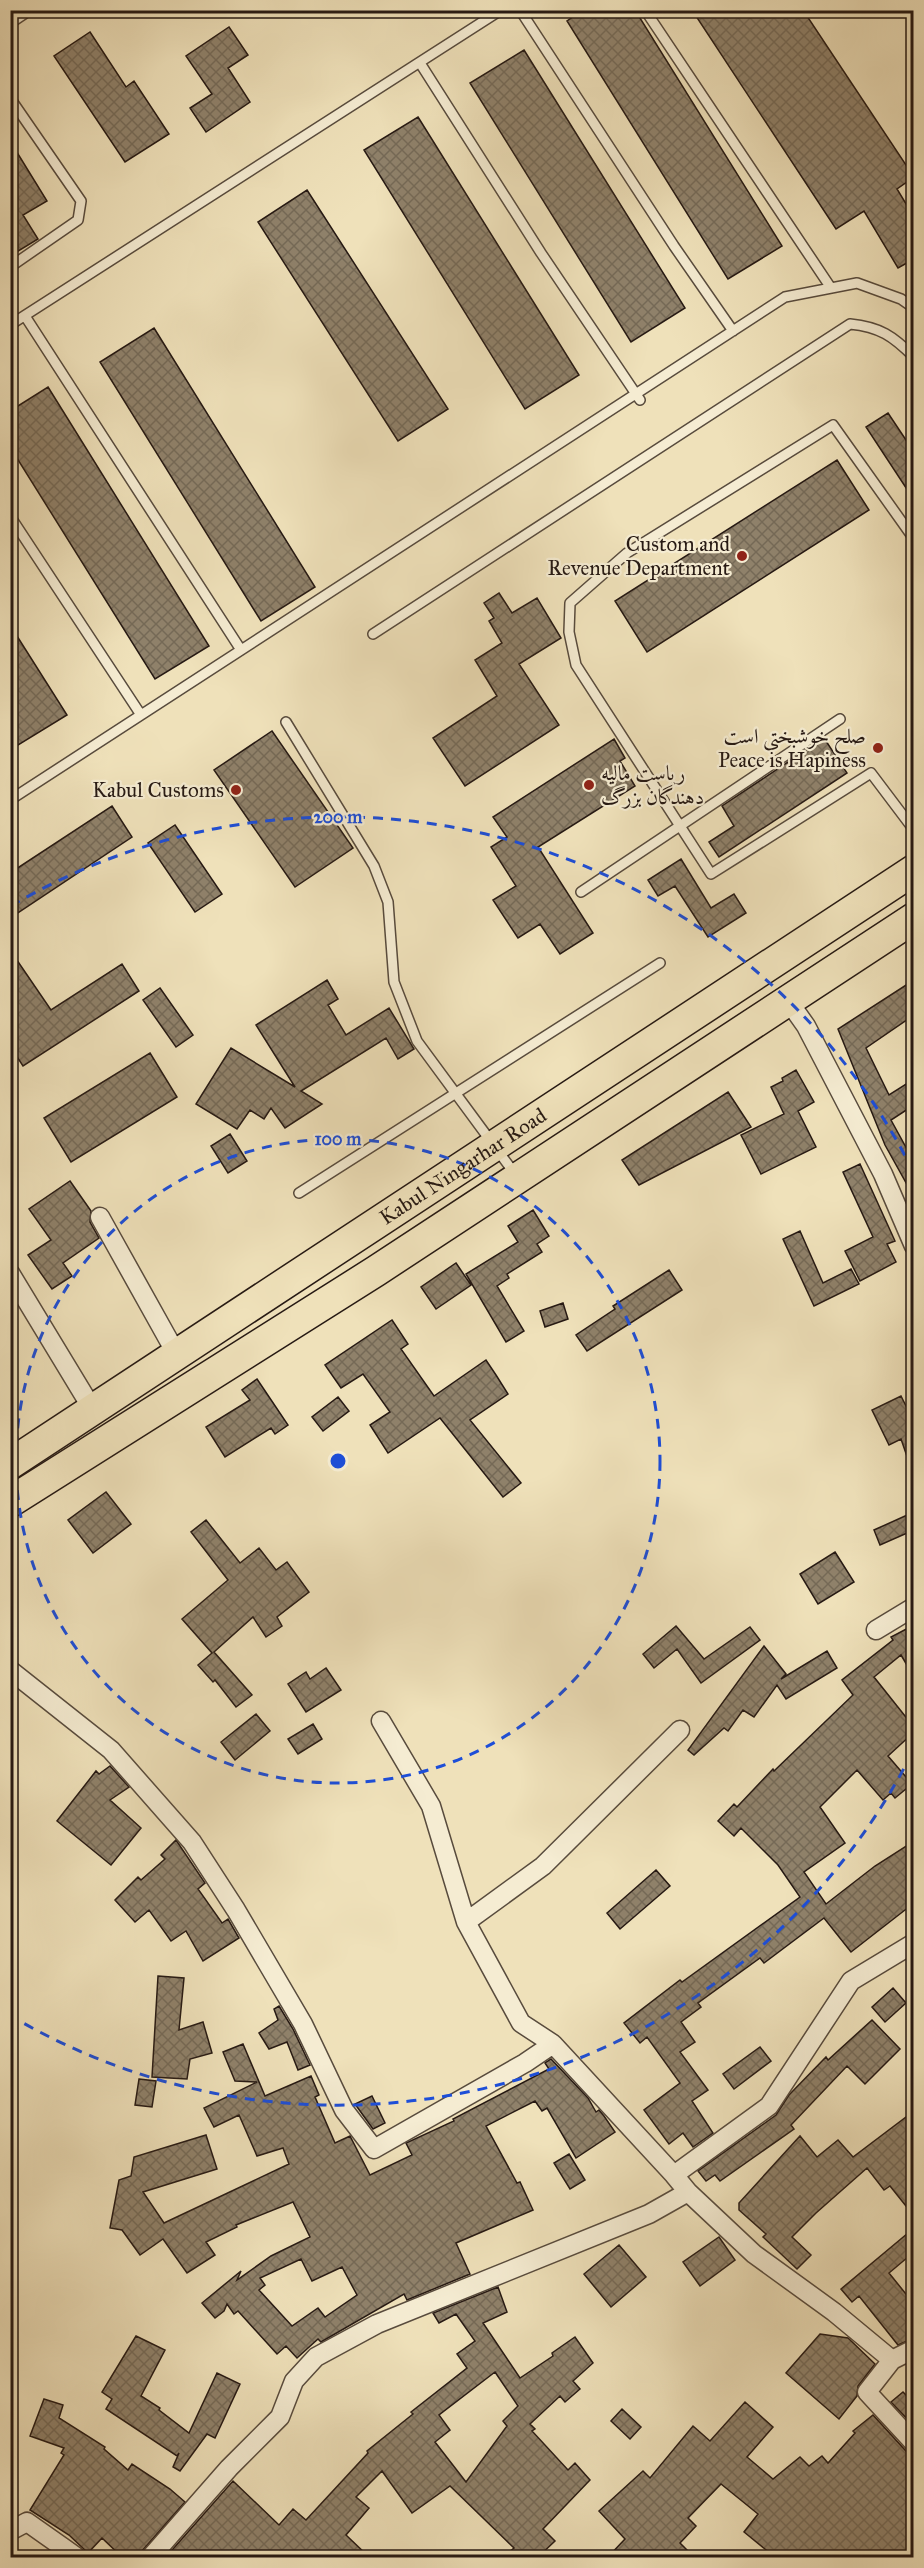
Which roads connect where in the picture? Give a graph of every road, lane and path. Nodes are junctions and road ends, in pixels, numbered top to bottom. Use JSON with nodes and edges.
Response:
{"nodes":[{"id":1,"x":22,"y":10,"type":"edge"},
{"id":2,"x":501,"y":10,"type":"edge"},
{"id":3,"x":520,"y":10,"type":"edge"},
{"id":4,"x":645,"y":10,"type":"edge"},
{"id":5,"x":10,"y":18,"type":"edge"},
{"id":6,"x":420,"y":63,"type":"junction"},
{"id":7,"x":10,"y":98,"type":"edge"},
{"id":8,"x":10,"y":267,"type":"edge"},
{"id":9,"x":831,"y":288,"type":"junction"},
{"id":10,"x":914,"y":308,"type":"edge"},
{"id":11,"x":25,"y":316,"type":"junction"},
{"id":12,"x":10,"y":325,"type":"edge"},
{"id":13,"x":733,"y":332,"type":"junction"},
{"id":14,"x":914,"y":357,"type":"edge"},
{"id":15,"x":638,"y":397,"type":"junction"},
{"id":16,"x":10,"y":516,"type":"edge"},
{"id":17,"x":914,"y":539,"type":"edge"},
{"id":18,"x":373,"y":634,"type":"dead end"},
{"id":19,"x":241,"y":650,"type":"junction"},
{"id":20,"x":141,"y":715,"type":"junction"},
{"id":21,"x":840,"y":719,"type":"dead end"},
{"id":22,"x":286,"y":722,"type":"dead end"},
{"id":23,"x":10,"y":800,"type":"edge"},
{"id":24,"x":680,"y":826,"type":"junction"},
{"id":25,"x":914,"y":830,"type":"edge"},
{"id":26,"x":914,"y":870,"type":"edge"},
{"id":27,"x":581,"y":892,"type":"dead end"},
{"id":28,"x":914,"y":918,"type":"edge"},
{"id":29,"x":660,"y":963,"type":"dead end"},
{"id":30,"x":789,"y":1002,"type":"junction"},
{"id":31,"x":456,"y":1093,"type":"junction"},
{"id":32,"x":494,"y":1146,"type":"junction"},
{"id":33,"x":517,"y":1177,"type":"junction"},
{"id":34,"x":298,"y":1194,"type":"dead end"},
{"id":35,"x":100,"y":1216,"type":"dead end"},
{"id":36,"x":914,"y":1246,"type":"edge"},
{"id":37,"x":10,"y":1273,"type":"edge"},
{"id":38,"x":177,"y":1355,"type":"junction"},
{"id":39,"x":93,"y":1410,"type":"junction"},
{"id":40,"x":10,"y":1464,"type":"edge"},
{"id":41,"x":10,"y":1502,"type":"edge"},
{"id":42,"x":914,"y":1607,"type":"edge"},
{"id":43,"x":876,"y":1630,"type":"dead end"},
{"id":44,"x":10,"y":1670,"type":"edge"},
{"id":45,"x":381,"y":1721,"type":"dead end"},
{"id":46,"x":680,"y":1730,"type":"dead end"},
{"id":47,"x":466,"y":1922,"type":"junction"},
{"id":48,"x":914,"y":1942,"type":"edge"},
{"id":49,"x":553,"y":2044,"type":"junction"},
{"id":50,"x":674,"y":2175,"type":"junction"},
{"id":51,"x":688,"y":2192,"type":"junction"},
{"id":52,"x":914,"y":2349,"type":"edge"},
{"id":53,"x":892,"y":2360,"type":"junction"},
{"id":54,"x":914,"y":2443,"type":"edge"},
{"id":55,"x":10,"y":2531,"type":"edge"},
{"id":56,"x":78,"y":2558,"type":"edge"},
{"id":57,"x":150,"y":2558,"type":"edge"}],
"edges":[{"from":1,"to":5,"type":"street"},
{"from":2,"to":6,"type":"lane"},
{"from":3,"to":13,"type":"lane"},
{"from":4,"to":9,"type":"lane"},
{"from":6,"to":11,"type":"lane"},
{"from":6,"to":15,"type":"lane"},
{"from":7,"to":8,"type":"lane"},
{"from":9,"to":10,"type":"lane"},
{"from":9,"to":13,"type":"lane"},
{"from":11,"to":12,"type":"lane"},
{"from":11,"to":19,"type":"lane"},
{"from":13,"to":15,"type":"lane"},
{"from":14,"to":18,"type":"lane"},
{"from":15,"to":19,"type":"lane"},
{"from":16,"to":20,"type":"lane"},
{"from":17,"to":24,"type":"lane"},
{"from":19,"to":20,"type":"lane"},
{"from":20,"to":23,"type":"lane"},
{"from":21,"to":24,"type":"lane"},
{"from":22,"to":31,"type":"lane"},
{"from":24,"to":25,"type":"lane"},
{"from":24,"to":27,"type":"lane"},
{"from":26,"to":32,"type":"highway","name":"Kabul Ningarhar Road"},
{"from":28,"to":30,"type":"highway","name":"Kabul Ningarhar Road"},
{"from":29,"to":31,"type":"lane"},
{"from":30,"to":33,"type":"highway","name":"Kabul Ningarhar Road"},
{"from":30,"to":36,"type":"street"},
{"from":31,"to":32,"type":"lane"},
{"from":31,"to":34,"type":"lane"},
{"from":32,"to":33,"type":"lane"},
{"from":32,"to":38,"type":"highway","name":"Kabul Ningarhar Road"},
{"from":33,"to":41,"type":"highway","name":"Kabul Ningarhar Road"},
{"from":35,"to":38,"type":"street"},
{"from":37,"to":39,"type":"street"},
{"from":38,"to":39,"type":"highway","name":"Kabul Ningarhar Road"},
{"from":39,"to":40,"type":"highway","name":"Kabul Ningarhar Road"},
{"from":42,"to":43,"type":"street"},
{"from":44,"to":49,"type":"street"},
{"from":45,"to":47,"type":"street"},
{"from":46,"to":47,"type":"street"},
{"from":47,"to":49,"type":"street"},
{"from":48,"to":50,"type":"street"},
{"from":49,"to":50,"type":"street"},
{"from":50,"to":51,"type":"street"},
{"from":51,"to":53,"type":"street"},
{"from":51,"to":57,"type":"street"},
{"from":52,"to":53,"type":"street"},
{"from":53,"to":54,"type":"street"},
{"from":55,"to":56,"type":"street"}]}
